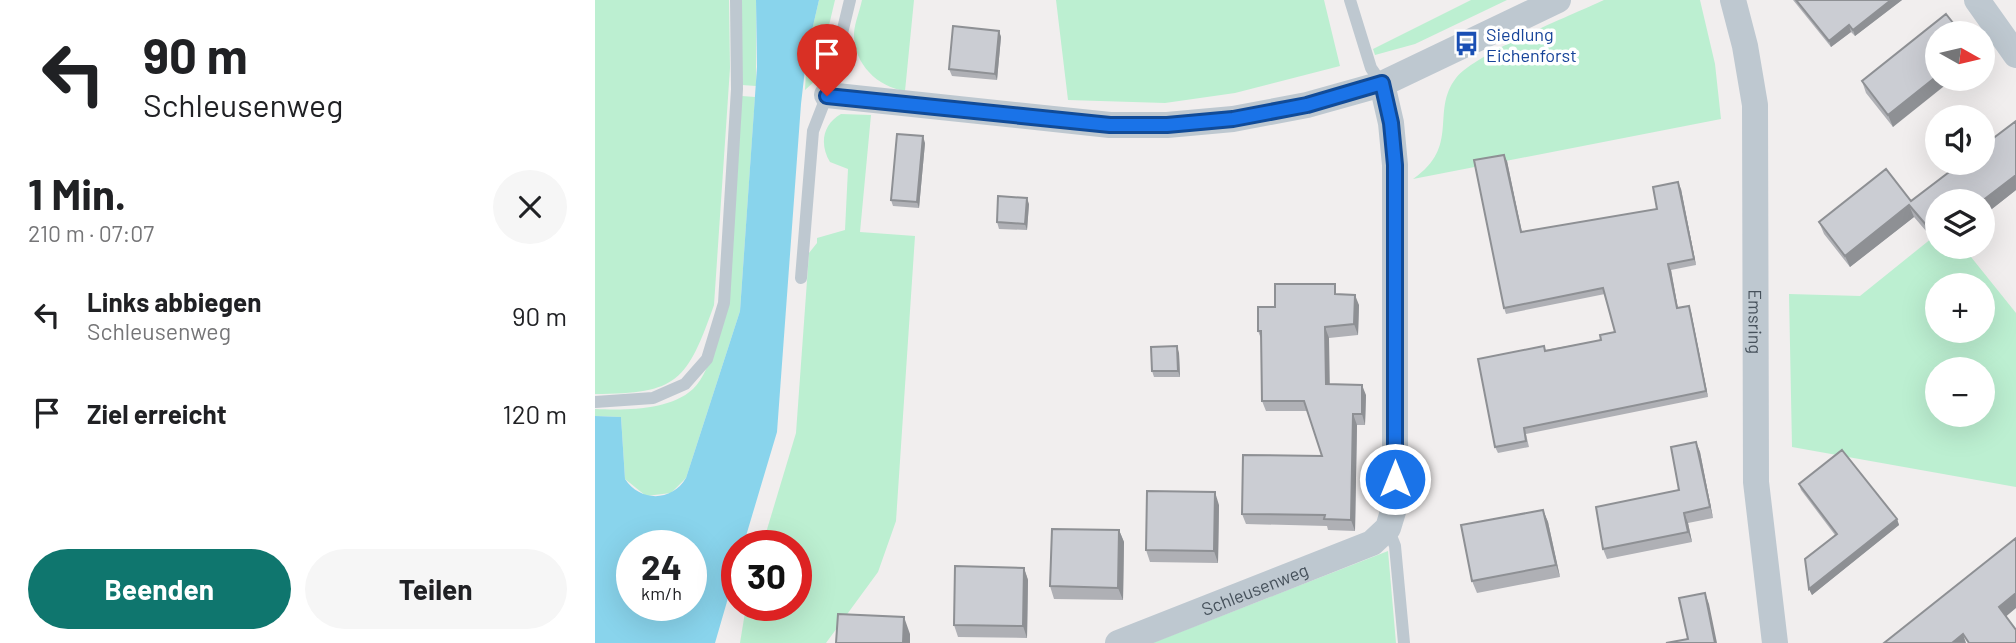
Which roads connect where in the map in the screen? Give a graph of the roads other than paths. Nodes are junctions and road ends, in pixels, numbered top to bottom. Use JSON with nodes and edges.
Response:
{"nodes":[{"id":1,"x":736,"y":0,"type":"edge"},
{"id":2,"x":851,"y":0,"type":"edge"},
{"id":3,"x":1350,"y":0,"type":"edge"},
{"id":4,"x":1558,"y":0,"type":"edge"},
{"id":5,"x":1733,"y":0,"type":"edge"},
{"id":6,"x":1977,"y":0,"type":"edge"},
{"id":7,"x":2016,"y":55,"type":"edge"},
{"id":8,"x":1382,"y":83,"type":"junction"},
{"id":9,"x":827,"y":96,"type":"junction"},
{"id":10,"x":801,"y":278,"type":"dead end"},
{"id":11,"x":595,"y":402,"type":"edge"},
{"id":12,"x":1388,"y":528,"type":"junction"},
{"id":13,"x":1118,"y":643,"type":"edge"},
{"id":14,"x":1404,"y":643,"type":"edge"},
{"id":15,"x":1775,"y":643,"type":"edge"}],
"edges":[{"from":1,"to":11,"type":"lane"},
{"from":2,"to":9,"type":"lane"},
{"from":3,"to":8,"type":"lane"},
{"from":4,"to":8,"type":"street"},
{"from":5,"to":15,"type":"street","name":"Emsring"},
{"from":6,"to":7,"type":"street"},
{"from":8,"to":9,"type":"street"},
{"from":8,"to":12,"type":"street"},
{"from":9,"to":10,"type":"lane"},
{"from":12,"to":13,"type":"street","name":"Schleusenweg"},
{"from":12,"to":14,"type":"lane"}]}
